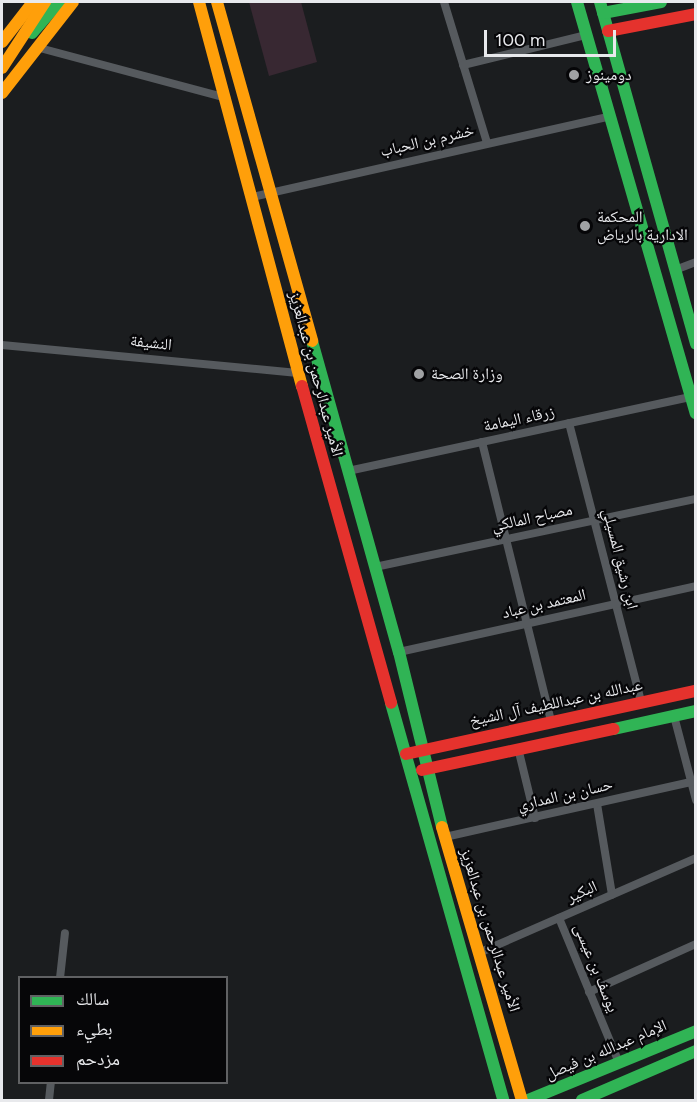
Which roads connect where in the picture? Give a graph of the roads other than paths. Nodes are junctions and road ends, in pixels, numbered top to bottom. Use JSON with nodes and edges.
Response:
{"nodes":[{"id":1,"x":33,"y":2,"type":"edge"},
{"id":2,"x":45,"y":2,"type":"edge"},
{"id":3,"x":53,"y":2,"type":"edge"},
{"id":4,"x":59,"y":2,"type":"edge"},
{"id":5,"x":73,"y":2,"type":"edge"},
{"id":6,"x":199,"y":2,"type":"edge"},
{"id":7,"x":217,"y":2,"type":"edge"},
{"id":8,"x":444,"y":2,"type":"edge"},
{"id":9,"x":577,"y":2,"type":"edge"},
{"id":10,"x":661,"y":2,"type":"edge"},
{"id":11,"x":602,"y":7,"type":"edge"},
{"id":12,"x":696,"y":14,"type":"edge"},
{"id":13,"x":608,"y":31,"type":"junction"},
{"id":14,"x":586,"y":35,"type":"junction"},
{"id":15,"x":2,"y":42,"type":"edge"},
{"id":16,"x":36,"y":47,"type":"junction"},
{"id":17,"x":4,"y":64,"type":"edge"},
{"id":18,"x":464,"y":65,"type":"junction"},
{"id":19,"x":236,"y":66,"type":"junction"},
{"id":20,"x":217,"y":71,"type":"junction"},
{"id":21,"x":2,"y":93,"type":"edge"},
{"id":22,"x":226,"y":99,"type":"junction"},
{"id":23,"x":610,"y":116,"type":"junction"},
{"id":24,"x":487,"y":143,"type":"junction"},
{"id":25,"x":269,"y":193,"type":"junction"},
{"id":26,"x":252,"y":196,"type":"junction"},
{"id":27,"x":696,"y":262,"type":"edge"},
{"id":28,"x":675,"y":270,"type":"junction"},
{"id":29,"x":696,"y":344,"type":"edge"},
{"id":30,"x":2,"y":345,"type":"edge"},
{"id":31,"x":297,"y":373,"type":"junction"},
{"id":32,"x":693,"y":397,"type":"edge"},
{"id":33,"x":696,"y":414,"type":"edge"},
{"id":34,"x":569,"y":423,"type":"junction"},
{"id":35,"x":482,"y":442,"type":"junction"},
{"id":36,"x":348,"y":471,"type":"junction"},
{"id":37,"x":696,"y":499,"type":"edge"},
{"id":38,"x":594,"y":520,"type":"junction"},
{"id":39,"x":506,"y":539,"type":"junction"},
{"id":40,"x":375,"y":567,"type":"junction"},
{"id":41,"x":696,"y":586,"type":"edge"},
{"id":42,"x":616,"y":603,"type":"junction"},
{"id":43,"x":527,"y":623,"type":"junction"},
{"id":44,"x":399,"y":652,"type":"junction"},
{"id":45,"x":696,"y":691,"type":"edge"},
{"id":46,"x":641,"y":702,"type":"junction"},
{"id":47,"x":696,"y":711,"type":"edge"},
{"id":48,"x":674,"y":716,"type":"junction"},
{"id":49,"x":551,"y":721,"type":"junction"},
{"id":50,"x":423,"y":748,"type":"junction"},
{"id":51,"x":518,"y":748,"type":"junction"},
{"id":52,"x":406,"y":754,"type":"junction"},
{"id":53,"x":428,"y":769,"type":"junction"},
{"id":54,"x":412,"y":772,"type":"junction"},
{"id":55,"x":691,"y":782,"type":"junction"},
{"id":56,"x":696,"y":800,"type":"edge"},
{"id":57,"x":597,"y":804,"type":"junction"},
{"id":58,"x":535,"y":818,"type":"junction"},
{"id":59,"x":445,"y":837,"type":"junction"},
{"id":60,"x":696,"y":858,"type":"edge"},
{"id":61,"x":612,"y":894,"type":"junction"},
{"id":62,"x":559,"y":918,"type":"junction"},
{"id":63,"x":65,"y":933,"type":"dead end"},
{"id":64,"x":696,"y":944,"type":"edge"},
{"id":65,"x":481,"y":952,"type":"junction"},
{"id":66,"x":60,"y":976,"type":"edge"},
{"id":67,"x":589,"y":992,"type":"junction"},
{"id":68,"x":696,"y":1031,"type":"edge"},
{"id":69,"x":664,"y":1044,"type":"junction"},
{"id":70,"x":696,"y":1051,"type":"edge"},
{"id":71,"x":673,"y":1061,"type":"junction"},
{"id":72,"x":619,"y":1063,"type":"junction"},
{"id":73,"x":51,"y":1084,"type":"edge"},
{"id":74,"x":49,"y":1101,"type":"edge"},
{"id":75,"x":503,"y":1101,"type":"edge"},
{"id":76,"x":522,"y":1101,"type":"edge"},
{"id":77,"x":528,"y":1101,"type":"edge"},
{"id":78,"x":582,"y":1101,"type":"edge"}],
"edges":[{"from":1,"to":15,"type":"street"},
{"from":2,"to":17,"type":"street"},
{"from":3,"to":17,"type":"street"},
{"from":4,"to":17,"type":"street"},
{"from":5,"to":16,"type":"street"},
{"from":6,"to":20,"type":"street","name":"الأمير عبدالرحمن بن عبدالعزيز"},
{"from":7,"to":19,"type":"street","name":"الأمير عبدالرحمن بن عبدالعزيز"},
{"from":8,"to":18,"type":"street"},
{"from":9,"to":14,"type":"street"},
{"from":10,"to":11,"type":"street"},
{"from":11,"to":13,"type":"street"},
{"from":12,"to":13,"type":"street"},
{"from":13,"to":28,"type":"street"},
{"from":14,"to":18,"type":"street"},
{"from":14,"to":23,"type":"street"},
{"from":16,"to":21,"type":"street"},
{"from":16,"to":22,"type":"street"},
{"from":18,"to":24,"type":"street"},
{"from":19,"to":20,"type":"street"},
{"from":19,"to":25,"type":"street","name":"الأمير عبدالرحمن بن عبدالعزيز"},
{"from":20,"to":22,"type":"street","name":"الأمير عبدالرحمن بن عبدالعزيز"},
{"from":22,"to":26,"type":"street","name":"الأمير عبدالرحمن بن عبدالعزيز"},
{"from":23,"to":24,"type":"street","name":"خشرم بن الحباب"},
{"from":23,"to":32,"type":"street"},
{"from":24,"to":25,"type":"street","name":"خشرم بن الحباب"},
{"from":25,"to":26,"type":"street","name":"خشرم بن الحباب"},
{"from":25,"to":36,"type":"street","name":"الأمير عبدالرحمن بن عبدالعزيز"},
{"from":26,"to":31,"type":"street","name":"الأمير عبدالرحمن بن عبدالعزيز"},
{"from":27,"to":28,"type":"street"},
{"from":28,"to":29,"type":"street"},
{"from":30,"to":31,"type":"street","name":"النشيفة"},
{"from":31,"to":52,"type":"street","name":"الأمير عبدالرحمن بن عبدالعزيز"},
{"from":32,"to":33,"type":"street"},
{"from":32,"to":34,"type":"street","name":"زرقاء اليمامة"},
{"from":34,"to":35,"type":"street","name":"زرقاء اليمامة"},
{"from":34,"to":38,"type":"street","name":"ابن رشيق المسيلي"},
{"from":35,"to":36,"type":"street","name":"زرقاء اليمامة"},
{"from":35,"to":39,"type":"street"},
{"from":36,"to":40,"type":"street","name":"الأمير عبدالرحمن بن عبدالعزيز"},
{"from":37,"to":38,"type":"street","name":"مصباح المالكي"},
{"from":38,"to":39,"type":"street","name":"مصباح المالكي"},
{"from":38,"to":42,"type":"street","name":"ابن رشيق المسيلي"},
{"from":39,"to":40,"type":"street","name":"مصباح المالكي"},
{"from":39,"to":43,"type":"street"},
{"from":40,"to":44,"type":"street","name":"الأمير عبدالرحمن بن عبدالعزيز"},
{"from":41,"to":42,"type":"street","name":"المعتمد بن عباد"},
{"from":42,"to":43,"type":"street","name":"المعتمد بن عباد"},
{"from":42,"to":46,"type":"street","name":"ابن رشيق المسيلي"},
{"from":43,"to":44,"type":"street","name":"المعتمد بن عباد"},
{"from":43,"to":49,"type":"street"},
{"from":44,"to":50,"type":"street","name":"الأمير عبدالرحمن بن عبدالعزيز"},
{"from":45,"to":46,"type":"street","name":"عبدالله بن عبداللطيف آل الشيخ"},
{"from":46,"to":49,"type":"street","name":"عبدالله بن عبداللطيف آل الشيخ"},
{"from":47,"to":48,"type":"street"},
{"from":48,"to":51,"type":"street"},
{"from":48,"to":55,"type":"street"},
{"from":49,"to":50,"type":"street","name":"عبدالله بن عبداللطيف آل الشيخ"},
{"from":50,"to":52,"type":"street","name":"عبدالله بن عبداللطيف آل الشيخ"},
{"from":50,"to":53,"type":"street","name":"الأمير عبدالرحمن بن عبدالعزيز"},
{"from":51,"to":53,"type":"street"},
{"from":51,"to":58,"type":"street"},
{"from":52,"to":54,"type":"street","name":"الأمير عبدالرحمن بن عبدالعزيز"},
{"from":53,"to":54,"type":"street"},
{"from":53,"to":59,"type":"street","name":"الأمير عبدالرحمن بن عبدالعزيز"},
{"from":54,"to":75,"type":"street","name":"الأمير عبدالرحمن بن عبدالعزيز"},
{"from":55,"to":56,"type":"street"},
{"from":55,"to":57,"type":"street","name":"حسان بن المداري"},
{"from":57,"to":58,"type":"street","name":"حسان بن المداري"},
{"from":57,"to":61,"type":"street"},
{"from":58,"to":59,"type":"street","name":"حسان بن المداري"},
{"from":59,"to":65,"type":"street","name":"الأمير عبدالرحمن بن عبدالعزيز"},
{"from":60,"to":61,"type":"street","name":"البكير"},
{"from":61,"to":62,"type":"street","name":"البكير"},
{"from":62,"to":65,"type":"street","name":"البكير"},
{"from":62,"to":67,"type":"street","name":"يوسف بن عيسى"},
{"from":63,"to":66,"type":"street"},
{"from":64,"to":67,"type":"street"},
{"from":65,"to":76,"type":"street","name":"الأمير عبدالرحمن بن عبدالعزيز"},
{"from":67,"to":72,"type":"street","name":"يوسف بن عيسى"},
{"from":68,"to":69,"type":"street","name":"الإمام عبدالله بن فيصل"},
{"from":69,"to":71,"type":"street"},
{"from":69,"to":72,"type":"street","name":"الإمام عبدالله بن فيصل"},
{"from":70,"to":71,"type":"street"},
{"from":71,"to":78,"type":"street"},
{"from":72,"to":77,"type":"street","name":"الإمام عبدالله بن فيصل"},
{"from":73,"to":74,"type":"street"}]}
